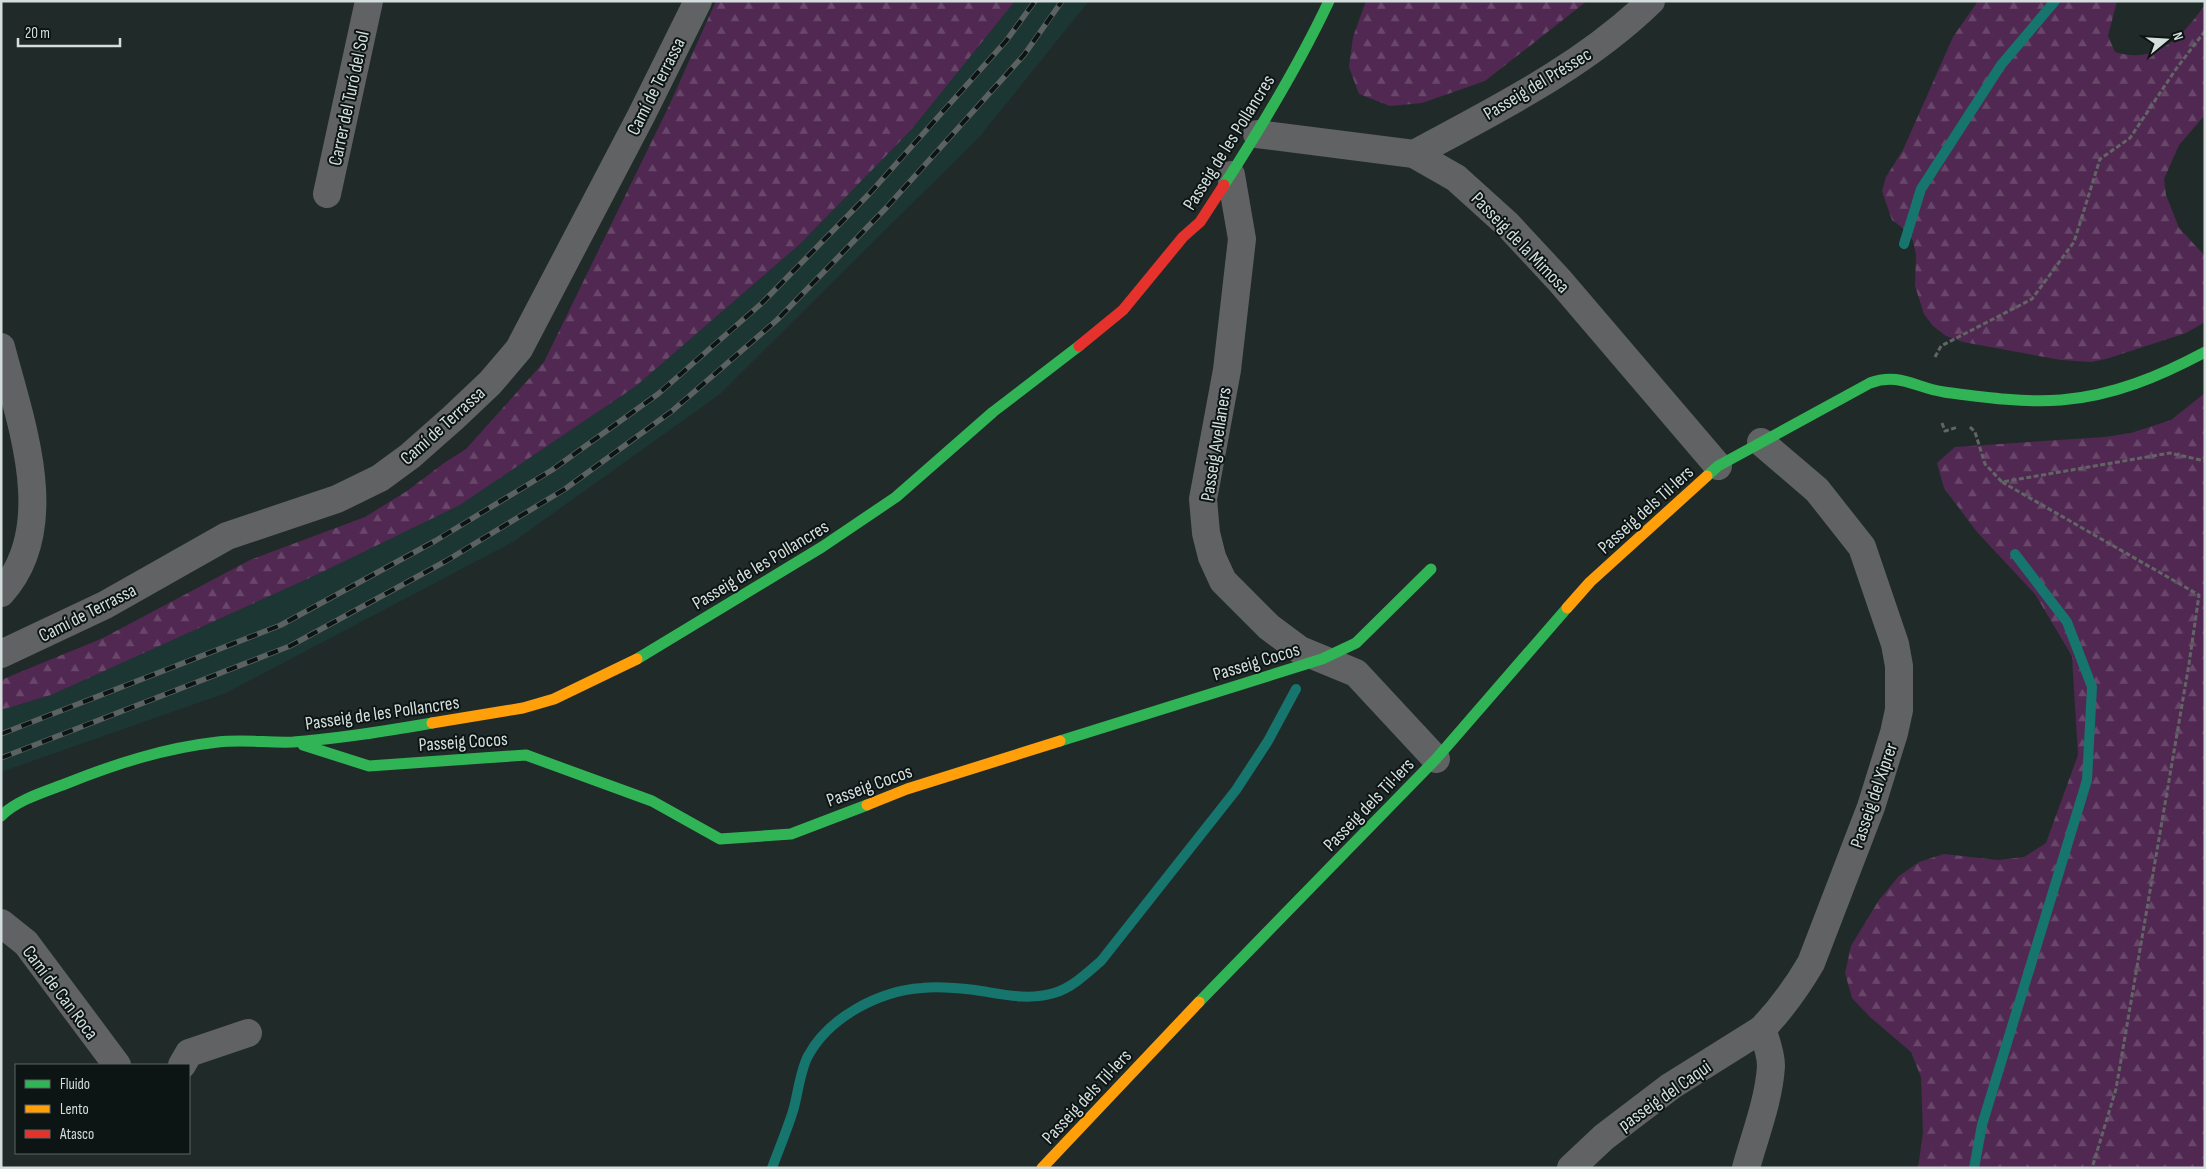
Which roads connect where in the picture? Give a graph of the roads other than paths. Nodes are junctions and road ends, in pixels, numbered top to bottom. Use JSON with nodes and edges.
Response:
{"nodes":[{"id":1,"x":369,"y":1,"type":"edge"},
{"id":2,"x":698,"y":1,"type":"edge"},
{"id":3,"x":1329,"y":1,"type":"edge"},
{"id":4,"x":1651,"y":1,"type":"edge"},
{"id":5,"x":1257,"y":134,"type":"junction"},
{"id":6,"x":1414,"y":154,"type":"junction"},
{"id":7,"x":1231,"y":175,"type":"junction"},
{"id":8,"x":327,"y":194,"type":"dead end"},
{"id":9,"x":1,"y":346,"type":"edge"},
{"id":10,"x":2205,"y":352,"type":"edge"},
{"id":11,"x":1761,"y":442,"type":"junction"},
{"id":12,"x":1718,"y":466,"type":"junction"},
{"id":13,"x":1431,"y":569,"type":"dead end"},
{"id":14,"x":1,"y":593,"type":"edge"},
{"id":15,"x":1,"y":654,"type":"edge"},
{"id":16,"x":1322,"y":659,"type":"junction"},
{"id":17,"x":292,"y":742,"type":"junction"},
{"id":18,"x":1436,"y":760,"type":"junction"},
{"id":19,"x":1,"y":816,"type":"edge"},
{"id":20,"x":1,"y":923,"type":"edge"},
{"id":21,"x":1762,"y":1029,"type":"junction"},
{"id":22,"x":248,"y":1032,"type":"dead end"},
{"id":23,"x":116,"y":1064,"type":"edge"},
{"id":24,"x":183,"y":1064,"type":"edge"},
{"id":25,"x":1042,"y":1168,"type":"edge"},
{"id":26,"x":1571,"y":1168,"type":"edge"},
{"id":27,"x":1746,"y":1168,"type":"edge"}],
"edges":[{"from":1,"to":8,"type":"street","name":"Carrer del Turó del Sol"},
{"from":2,"to":15,"type":"street","name":"Camí de Terrassa"},
{"from":3,"to":5,"type":"street","name":"Passeig de les Pollancres"},
{"from":4,"to":6,"type":"street","name":"Passeig del Préssec"},
{"from":5,"to":6,"type":"street","name":"Passeig de la Mimosa"},
{"from":5,"to":7,"type":"street","name":"Passeig de les Pollancres"},
{"from":6,"to":12,"type":"street","name":"Passeig de la Mimosa"},
{"from":7,"to":16,"type":"street","name":"Passeig Avellaners"},
{"from":7,"to":17,"type":"street","name":"Passeig de les Pollancres"},
{"from":9,"to":14,"type":"street"},
{"from":10,"to":11,"type":"street","name":"Passeig dels Til·lers"},
{"from":11,"to":12,"type":"street","name":"Passeig dels Til·lers"},
{"from":11,"to":21,"type":"street","name":"Passeig del Xiprer"},
{"from":12,"to":18,"type":"street","name":"Passeig dels Til·lers"},
{"from":13,"to":16,"type":"street","name":"Passeig Cocos"},
{"from":16,"to":17,"type":"street","name":"Passeig Cocos"},
{"from":16,"to":18,"type":"street","name":"Passeig Avellaners"},
{"from":17,"to":19,"type":"street","name":"Passeig de les Pollancres"},
{"from":18,"to":25,"type":"street","name":"Passeig dels Til·lers"},
{"from":20,"to":23,"type":"street","name":"Camí de Can Roca"},
{"from":21,"to":26,"type":"street","name":"passeig del Caqui"},
{"from":21,"to":27,"type":"street"},
{"from":22,"to":24,"type":"street"}]}
